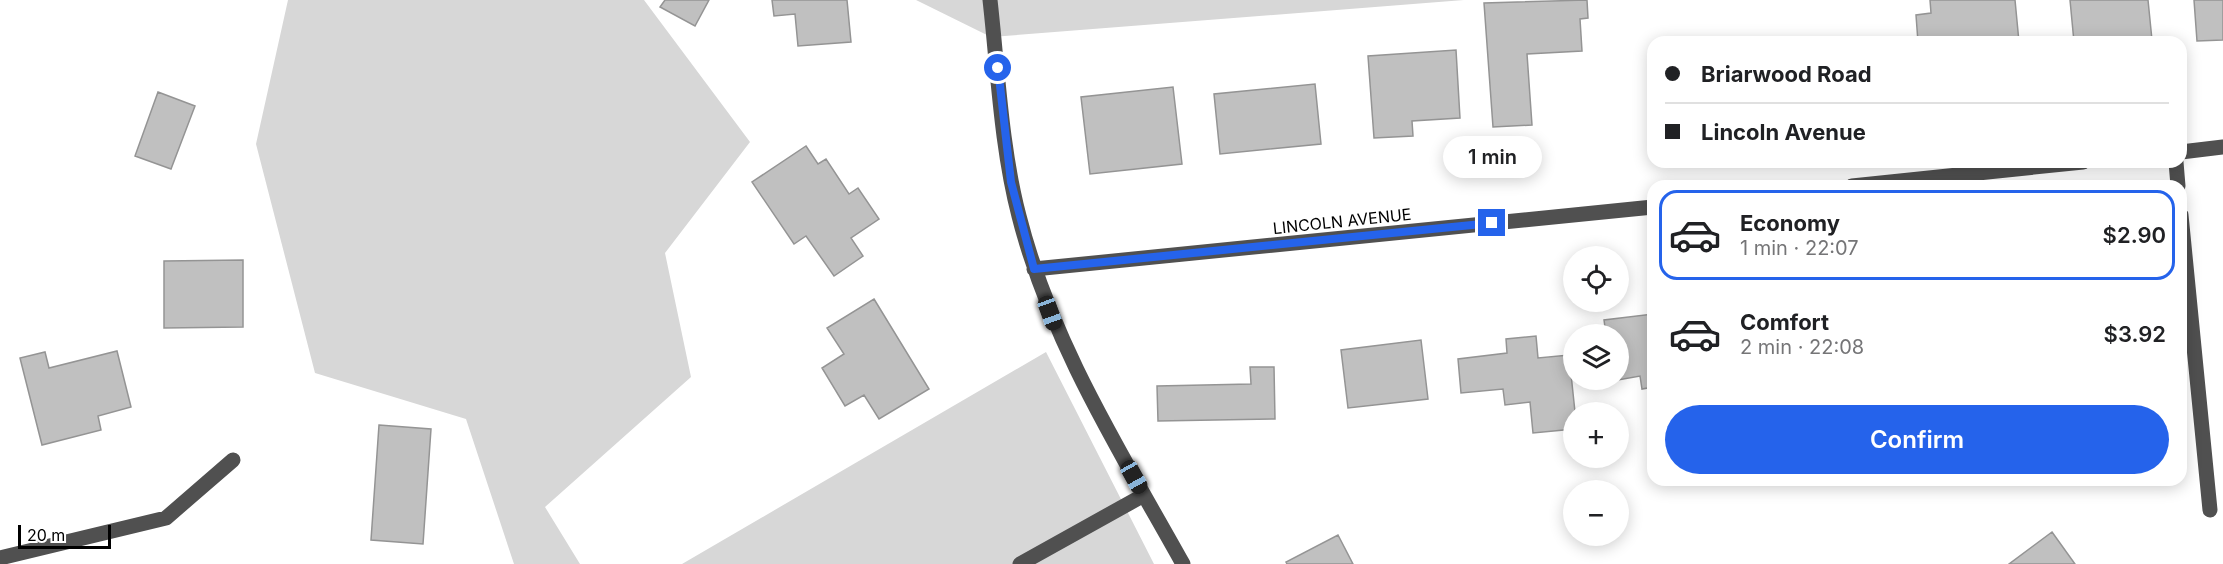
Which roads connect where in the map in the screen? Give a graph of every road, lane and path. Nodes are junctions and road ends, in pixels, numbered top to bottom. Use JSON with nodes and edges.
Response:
{"nodes":[{"id":1,"x":990,"y":0,"type":"edge"},
{"id":2,"x":2223,"y":147,"type":"edge"},
{"id":3,"x":2187,"y":151,"type":"edge"},
{"id":4,"x":2025,"y":168,"type":"edge"},
{"id":5,"x":1910,"y":180,"type":"edge"},
{"id":6,"x":1647,"y":208,"type":"edge"},
{"id":7,"x":1034,"y":269,"type":"junction"},
{"id":8,"x":2187,"y":276,"type":"edge"},
{"id":9,"x":233,"y":460,"type":"dead end"},
{"id":10,"x":1144,"y":495,"type":"junction"},
{"id":11,"x":2210,"y":510,"type":"dead end"},
{"id":12,"x":0,"y":558,"type":"edge"},
{"id":13,"x":1020,"y":564,"type":"edge"},
{"id":14,"x":1183,"y":564,"type":"edge"}],
"edges":[{"from":1,"to":7,"type":"street"},
{"from":2,"to":3,"type":"street"},
{"from":4,"to":5,"type":"street"},
{"from":6,"to":7,"type":"street","name":"LINCOLN AVENUE"},
{"from":7,"to":10,"type":"street"},
{"from":8,"to":11,"type":"street"},
{"from":9,"to":12,"type":"street"},
{"from":10,"to":13,"type":"street"},
{"from":10,"to":14,"type":"street"}]}
